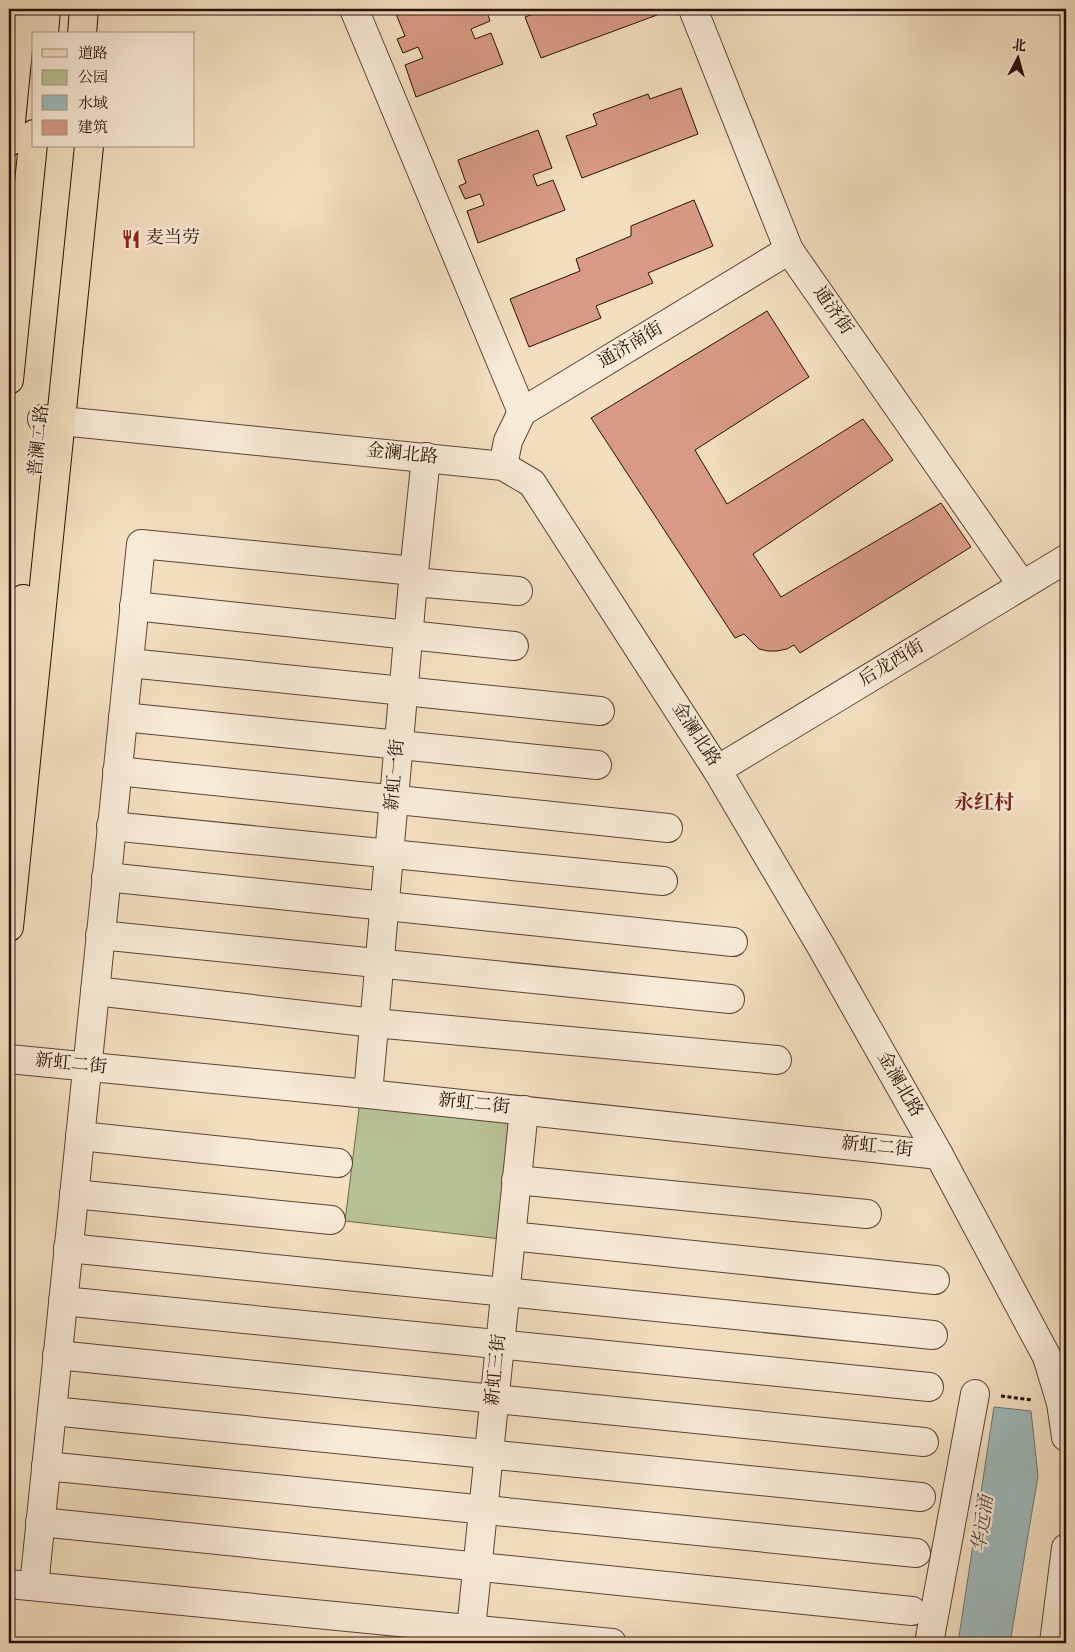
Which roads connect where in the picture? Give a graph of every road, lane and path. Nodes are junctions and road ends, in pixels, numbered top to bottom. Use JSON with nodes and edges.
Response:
{"nodes":[{"id":1,"x":22,"y":9,"type":"edge"},
{"id":2,"x":46,"y":9,"type":"edge"},
{"id":3,"x":84,"y":9,"type":"edge"},
{"id":4,"x":103,"y":9,"type":"edge"},
{"id":5,"x":354,"y":9,"type":"edge"},
{"id":6,"x":694,"y":9,"type":"edge"},
{"id":7,"x":44,"y":32,"type":"edge"},
{"id":8,"x":82,"y":32,"type":"edge"},
{"id":9,"x":100,"y":32,"type":"edge"},
{"id":10,"x":9,"y":142,"type":"edge"},
{"id":11,"x":33,"y":148,"type":"edge"},
{"id":12,"x":70,"y":148,"type":"edge"},
{"id":13,"x":89,"y":148,"type":"edge"},
{"id":14,"x":789,"y":250,"type":"junction"},
{"id":15,"x":9,"y":380,"type":"edge"},
{"id":16,"x":522,"y":412,"type":"junction"},
{"id":17,"x":51,"y":420,"type":"junction"},
{"id":18,"x":426,"y":457,"type":"junction"},
{"id":19,"x":503,"y":466,"type":"junction"},
{"id":20,"x":1066,"y":560,"type":"edge"},
{"id":21,"x":413,"y":576,"type":"junction"},
{"id":22,"x":1022,"y":585,"type":"junction"},
{"id":23,"x":518,"y":592,"type":"dead end"},
{"id":24,"x":134,"y":606,"type":"junction"},
{"id":25,"x":408,"y":635,"type":"junction"},
{"id":26,"x":514,"y":646,"type":"dead end"},
{"id":27,"x":129,"y":663,"type":"junction"},
{"id":28,"x":403,"y":691,"type":"junction"},
{"id":29,"x":600,"y":710,"type":"dead end"},
{"id":30,"x":123,"y":717,"type":"junction"},
{"id":31,"x":9,"y":737,"type":"edge"},
{"id":32,"x":398,"y":745,"type":"junction"},
{"id":33,"x":597,"y":765,"type":"dead end"},
{"id":34,"x":718,"y":770,"type":"junction"},
{"id":35,"x":117,"y":771,"type":"junction"},
{"id":36,"x":394,"y":799,"type":"junction"},
{"id":37,"x":111,"y":826,"type":"junction"},
{"id":38,"x":668,"y":828,"type":"dead end"},
{"id":39,"x":388,"y":855,"type":"junction"},
{"id":40,"x":106,"y":877,"type":"junction"},
{"id":41,"x":663,"y":881,"type":"dead end"},
{"id":42,"x":384,"y":906,"type":"junction"},
{"id":43,"x":9,"y":928,"type":"edge"},
{"id":44,"x":100,"y":935,"type":"junction"},
{"id":45,"x":732,"y":942,"type":"dead end"},
{"id":46,"x":379,"y":964,"type":"junction"},
{"id":47,"x":95,"y":991,"type":"junction"},
{"id":48,"x":730,"y":999,"type":"dead end"},
{"id":49,"x":374,"y":1022,"type":"junction"},
{"id":50,"x":9,"y":1058,"type":"edge"},
{"id":51,"x":777,"y":1060,"type":"dead end"},
{"id":52,"x":87,"y":1066,"type":"junction"},
{"id":53,"x":368,"y":1094,"type":"junction"},
{"id":54,"x":524,"y":1110,"type":"junction"},
{"id":55,"x":80,"y":1136,"type":"junction"},
{"id":56,"x":939,"y":1155,"type":"junction"},
{"id":57,"x":338,"y":1163,"type":"dead end"},
{"id":58,"x":516,"y":1180,"type":"junction"},
{"id":59,"x":74,"y":1194,"type":"junction"},
{"id":60,"x":867,"y":1214,"type":"dead end"},
{"id":61,"x":331,"y":1220,"type":"dead end"},
{"id":62,"x":511,"y":1236,"type":"junction"},
{"id":63,"x":68,"y":1248,"type":"junction"},
{"id":64,"x":935,"y":1280,"type":"dead end"},
{"id":65,"x":505,"y":1292,"type":"junction"},
{"id":66,"x":63,"y":1302,"type":"junction"},
{"id":67,"x":933,"y":1335,"type":"dead end"},
{"id":68,"x":499,"y":1344,"type":"junction"},
{"id":69,"x":58,"y":1356,"type":"junction"},
{"id":70,"x":929,"y":1387,"type":"dead end"},
{"id":71,"x":975,"y":1394,"type":"joint"},
{"id":72,"x":494,"y":1400,"type":"junction"},
{"id":73,"x":1064,"y":1403,"type":"edge"},
{"id":74,"x":52,"y":1411,"type":"junction"},
{"id":75,"x":1066,"y":1437,"type":"edge"},
{"id":76,"x":924,"y":1442,"type":"dead end"},
{"id":77,"x":488,"y":1454,"type":"junction"},
{"id":78,"x":46,"y":1466,"type":"junction"},
{"id":79,"x":922,"y":1497,"type":"dead end"},
{"id":80,"x":483,"y":1509,"type":"junction"},
{"id":81,"x":40,"y":1522,"type":"junction"},
{"id":82,"x":1066,"y":1548,"type":"edge"},
{"id":83,"x":916,"y":1553,"type":"dead end"},
{"id":84,"x":477,"y":1566,"type":"junction"},
{"id":85,"x":21,"y":1585,"type":"edge"},
{"id":86,"x":912,"y":1611,"type":"dead end"},
{"id":87,"x":471,"y":1629,"type":"junction"},
{"id":88,"x":612,"y":1643,"type":"edge"},
{"id":89,"x":929,"y":1643,"type":"edge"},
{"id":90,"x":1054,"y":1643,"type":"edge"}],
"edges":[{"from":1,"to":10,"type":"main road"},
{"from":2,"to":7,"type":"main road"},
{"from":3,"to":8,"type":"main road"},
{"from":4,"to":9,"type":"main road"},
{"from":5,"to":16,"type":"street"},
{"from":6,"to":14,"type":"street","name":"通济街"},
{"from":11,"to":15,"type":"main road"},
{"from":12,"to":17,"type":"main road","name":"普澜二路"},
{"from":13,"to":17,"type":"main road"},
{"from":14,"to":16,"type":"street","name":"通济南街"},
{"from":14,"to":22,"type":"street","name":"通济街"},
{"from":16,"to":19,"type":"street"},
{"from":17,"to":18,"type":"street","name":"金澜北路"},
{"from":17,"to":31,"type":"main road","name":"普澜二路"},
{"from":17,"to":43,"type":"main road"},
{"from":18,"to":19,"type":"street","name":"金澜北路"},
{"from":18,"to":21,"type":"street","name":"新虹一街"},
{"from":19,"to":34,"type":"street","name":"金澜北路"},
{"from":20,"to":22,"type":"street","name":"后龙西街"},
{"from":21,"to":23,"type":"street"},
{"from":21,"to":24,"type":"street"},
{"from":21,"to":25,"type":"street","name":"新虹一街"},
{"from":22,"to":34,"type":"street","name":"后龙西街"},
{"from":24,"to":25,"type":"street"},
{"from":24,"to":27,"type":"street"},
{"from":25,"to":26,"type":"street"},
{"from":25,"to":28,"type":"street","name":"新虹一街"},
{"from":27,"to":28,"type":"street"},
{"from":27,"to":30,"type":"street"},
{"from":28,"to":29,"type":"street"},
{"from":28,"to":32,"type":"street","name":"新虹一街"},
{"from":30,"to":32,"type":"street"},
{"from":30,"to":35,"type":"street"},
{"from":32,"to":33,"type":"street"},
{"from":32,"to":36,"type":"street","name":"新虹一街"},
{"from":34,"to":56,"type":"street","name":"金澜北路"},
{"from":35,"to":36,"type":"street"},
{"from":35,"to":37,"type":"street"},
{"from":36,"to":38,"type":"street"},
{"from":36,"to":39,"type":"street","name":"新虹一街"},
{"from":37,"to":39,"type":"street"},
{"from":37,"to":40,"type":"street"},
{"from":39,"to":41,"type":"street"},
{"from":39,"to":42,"type":"street","name":"新虹一街"},
{"from":40,"to":42,"type":"street"},
{"from":40,"to":44,"type":"street"},
{"from":42,"to":45,"type":"street"},
{"from":42,"to":46,"type":"street","name":"新虹一街"},
{"from":44,"to":46,"type":"street"},
{"from":44,"to":47,"type":"street"},
{"from":46,"to":48,"type":"street"},
{"from":46,"to":49,"type":"street","name":"新虹一街"},
{"from":47,"to":49,"type":"street"},
{"from":47,"to":52,"type":"street"},
{"from":49,"to":51,"type":"street"},
{"from":49,"to":53,"type":"street","name":"新虹一街"},
{"from":50,"to":52,"type":"street","name":"新虹二街"},
{"from":52,"to":53,"type":"street","name":"新虹二街"},
{"from":52,"to":55,"type":"street"},
{"from":53,"to":54,"type":"street","name":"新虹二街"},
{"from":54,"to":56,"type":"street","name":"新虹二街"},
{"from":54,"to":58,"type":"street","name":"新虹三街"},
{"from":55,"to":57,"type":"street"},
{"from":55,"to":59,"type":"street"},
{"from":56,"to":73,"type":"street","name":"金澜北路"},
{"from":58,"to":60,"type":"street"},
{"from":58,"to":62,"type":"street","name":"新虹三街"},
{"from":59,"to":61,"type":"street"},
{"from":59,"to":63,"type":"street"},
{"from":62,"to":64,"type":"street"},
{"from":62,"to":65,"type":"street","name":"新虹三街"},
{"from":63,"to":65,"type":"street"},
{"from":63,"to":66,"type":"street"},
{"from":65,"to":67,"type":"street"},
{"from":65,"to":68,"type":"street","name":"新虹三街"},
{"from":66,"to":68,"type":"street"},
{"from":66,"to":69,"type":"street"},
{"from":68,"to":70,"type":"street"},
{"from":68,"to":72,"type":"street","name":"新虹三街"},
{"from":69,"to":72,"type":"street"},
{"from":69,"to":74,"type":"street"},
{"from":71,"to":73,"type":"path"},
{"from":71,"to":89,"type":"street"},
{"from":72,"to":76,"type":"street"},
{"from":72,"to":77,"type":"street","name":"新虹三街"},
{"from":73,"to":75,"type":"street","name":"金澜北路"},
{"from":74,"to":77,"type":"street"},
{"from":74,"to":78,"type":"street"},
{"from":77,"to":79,"type":"street"},
{"from":77,"to":80,"type":"street","name":"新虹三街"},
{"from":78,"to":80,"type":"street"},
{"from":78,"to":81,"type":"street"},
{"from":80,"to":83,"type":"street"},
{"from":80,"to":84,"type":"street","name":"新虹三街"},
{"from":81,"to":84,"type":"street"},
{"from":81,"to":85,"type":"street"},
{"from":82,"to":90,"type":"street"},
{"from":84,"to":86,"type":"street"},
{"from":84,"to":87,"type":"street","name":"新虹三街"},
{"from":85,"to":87,"type":"street"},
{"from":87,"to":88,"type":"street"}]}
